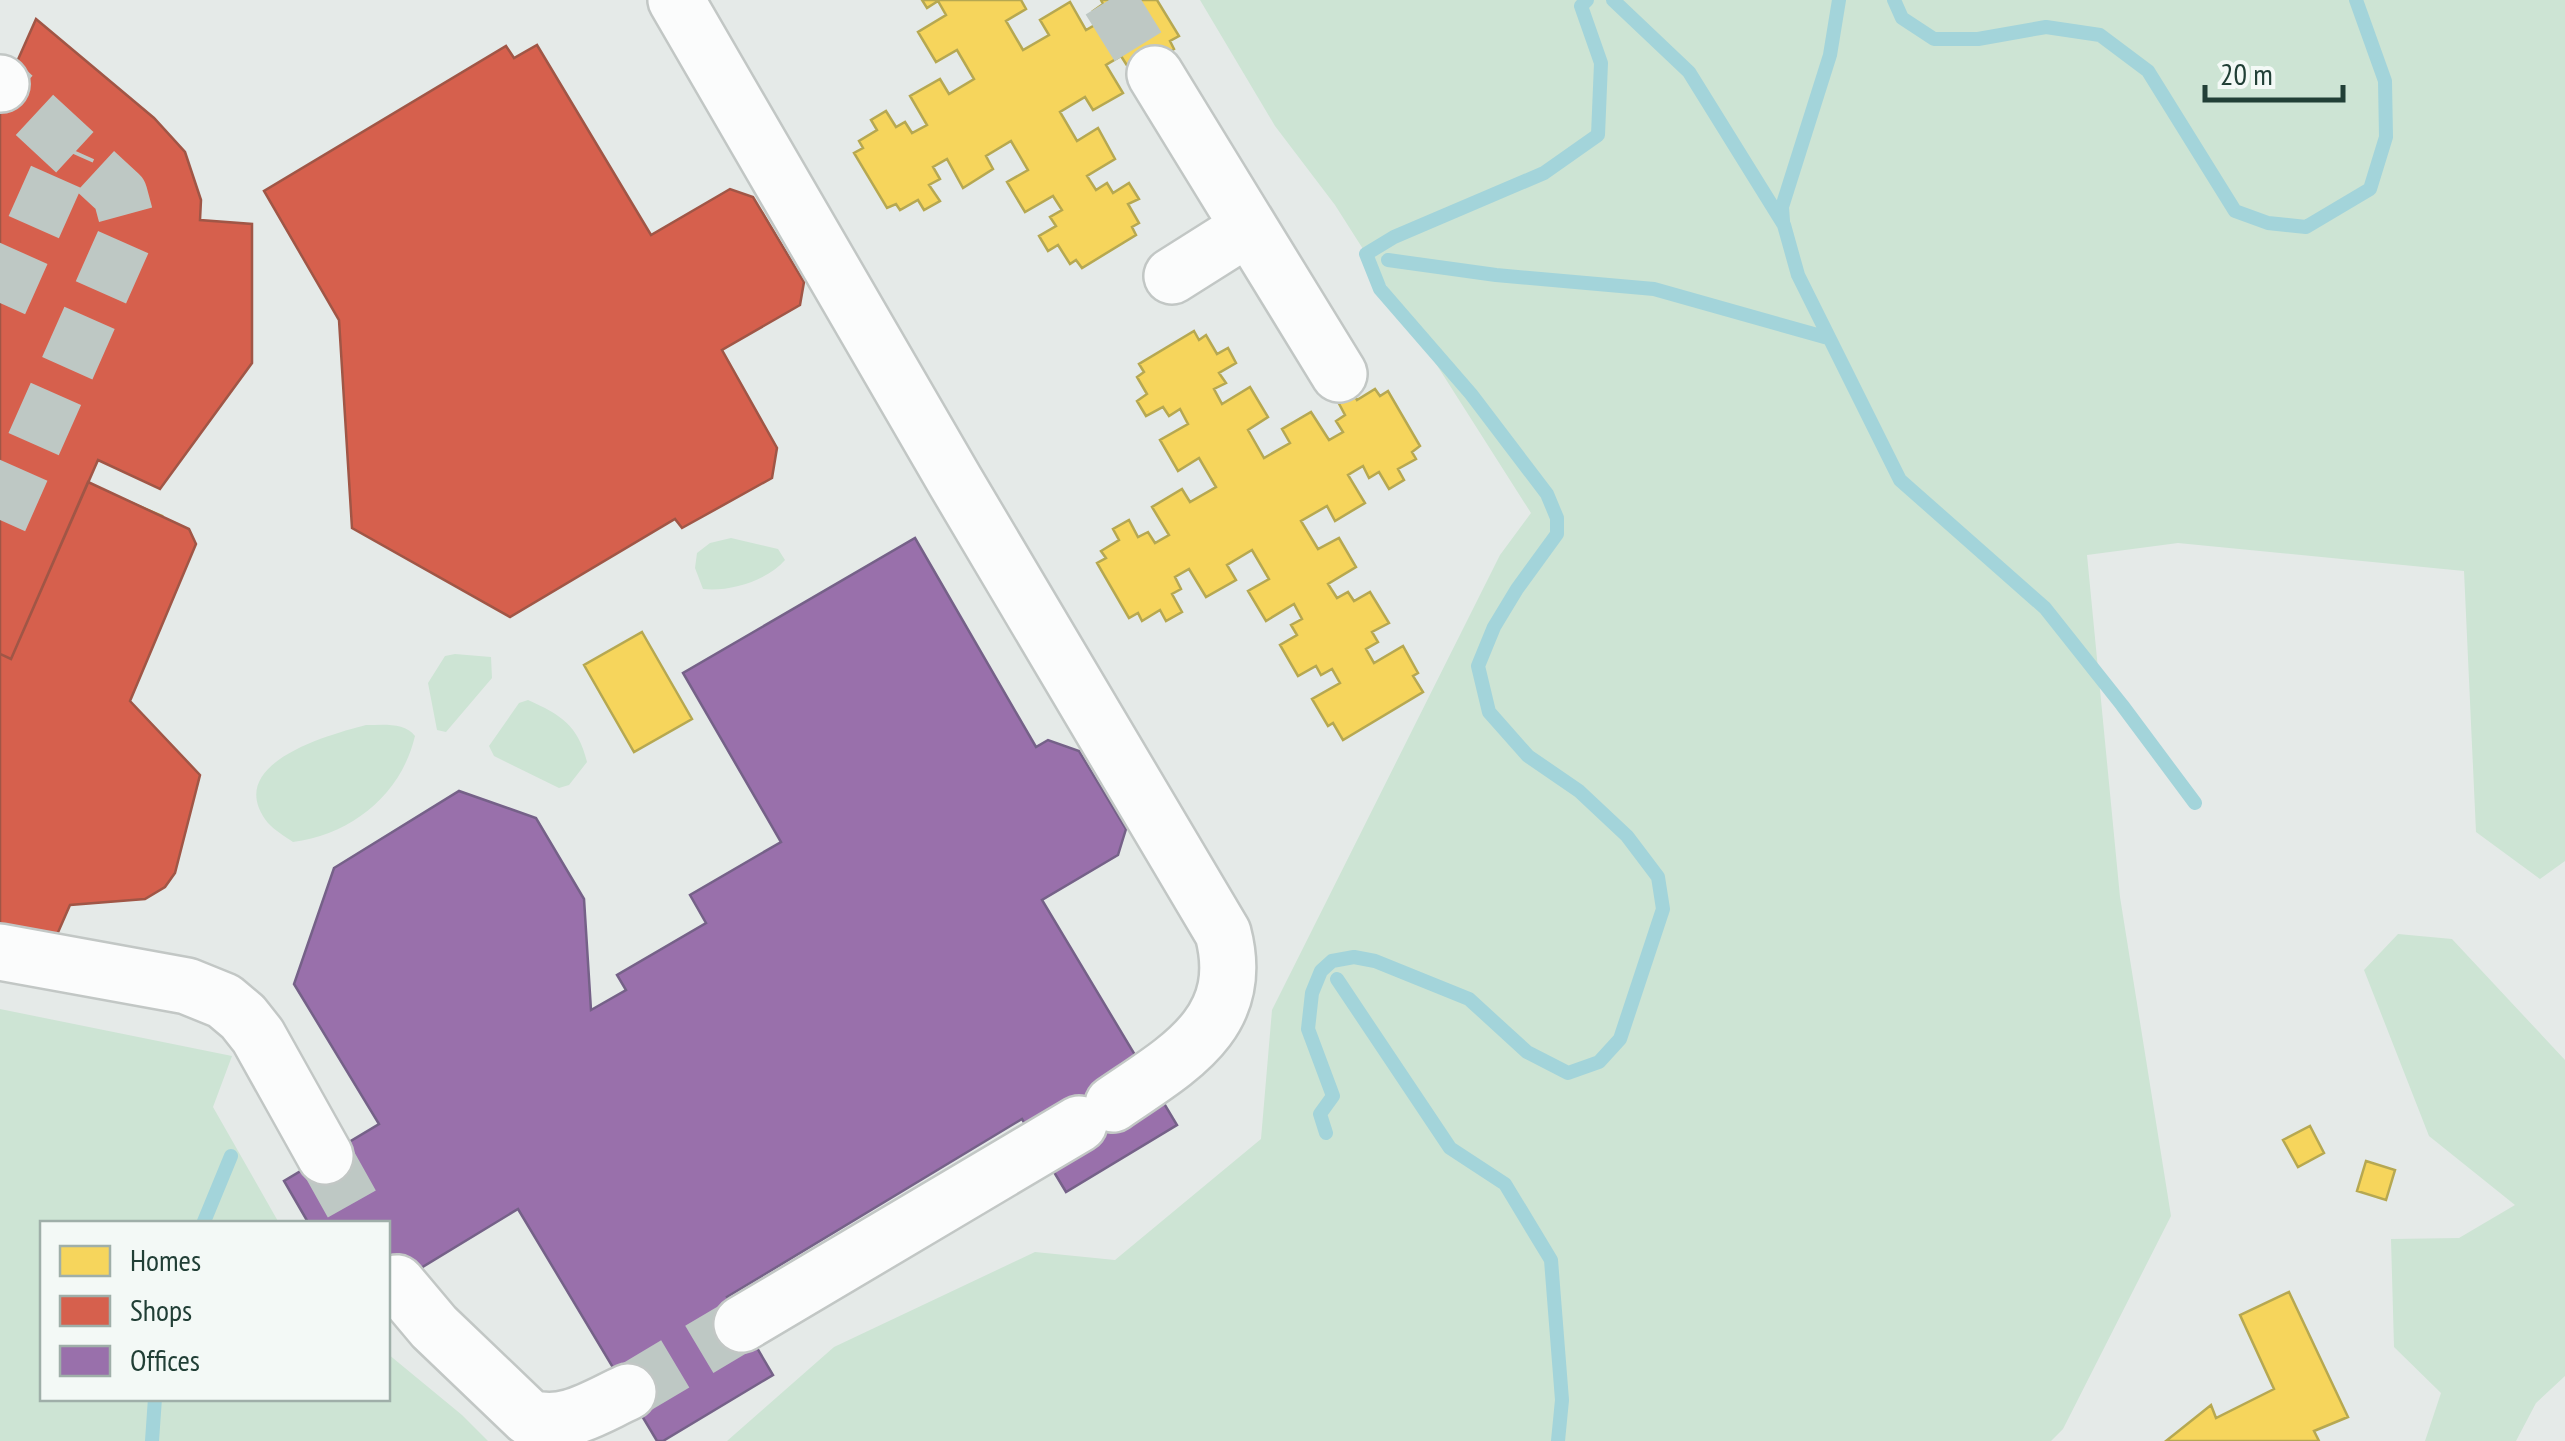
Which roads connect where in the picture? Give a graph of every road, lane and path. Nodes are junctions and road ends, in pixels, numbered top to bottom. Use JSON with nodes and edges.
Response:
{"nodes":[{"id":1,"x":676,"y":0,"type":"edge"},
{"id":2,"x":1155,"y":74,"type":"tunnel mouth"},
{"id":3,"x":1248,"y":228,"type":"junction"},
{"id":4,"x":1172,"y":276,"type":"dead end"},
{"id":5,"x":1338,"y":374,"type":"dead end"},
{"id":6,"x":0,"y":952,"type":"edge"},
{"id":7,"x":326,"y":1156,"type":"tunnel mouth"},
{"id":8,"x":397,"y":1282,"type":"dead end"},
{"id":9,"x":742,"y":1324,"type":"tunnel mouth"},
{"id":10,"x":628,"y":1392,"type":"tunnel mouth"}],
"edges":[{"from":1,"to":9,"type":"lane"},
{"from":2,"to":3,"type":"lane"},
{"from":3,"to":4,"type":"lane"},
{"from":3,"to":5,"type":"lane"},
{"from":6,"to":7,"type":"lane"},
{"from":8,"to":10,"type":"lane"}]}
